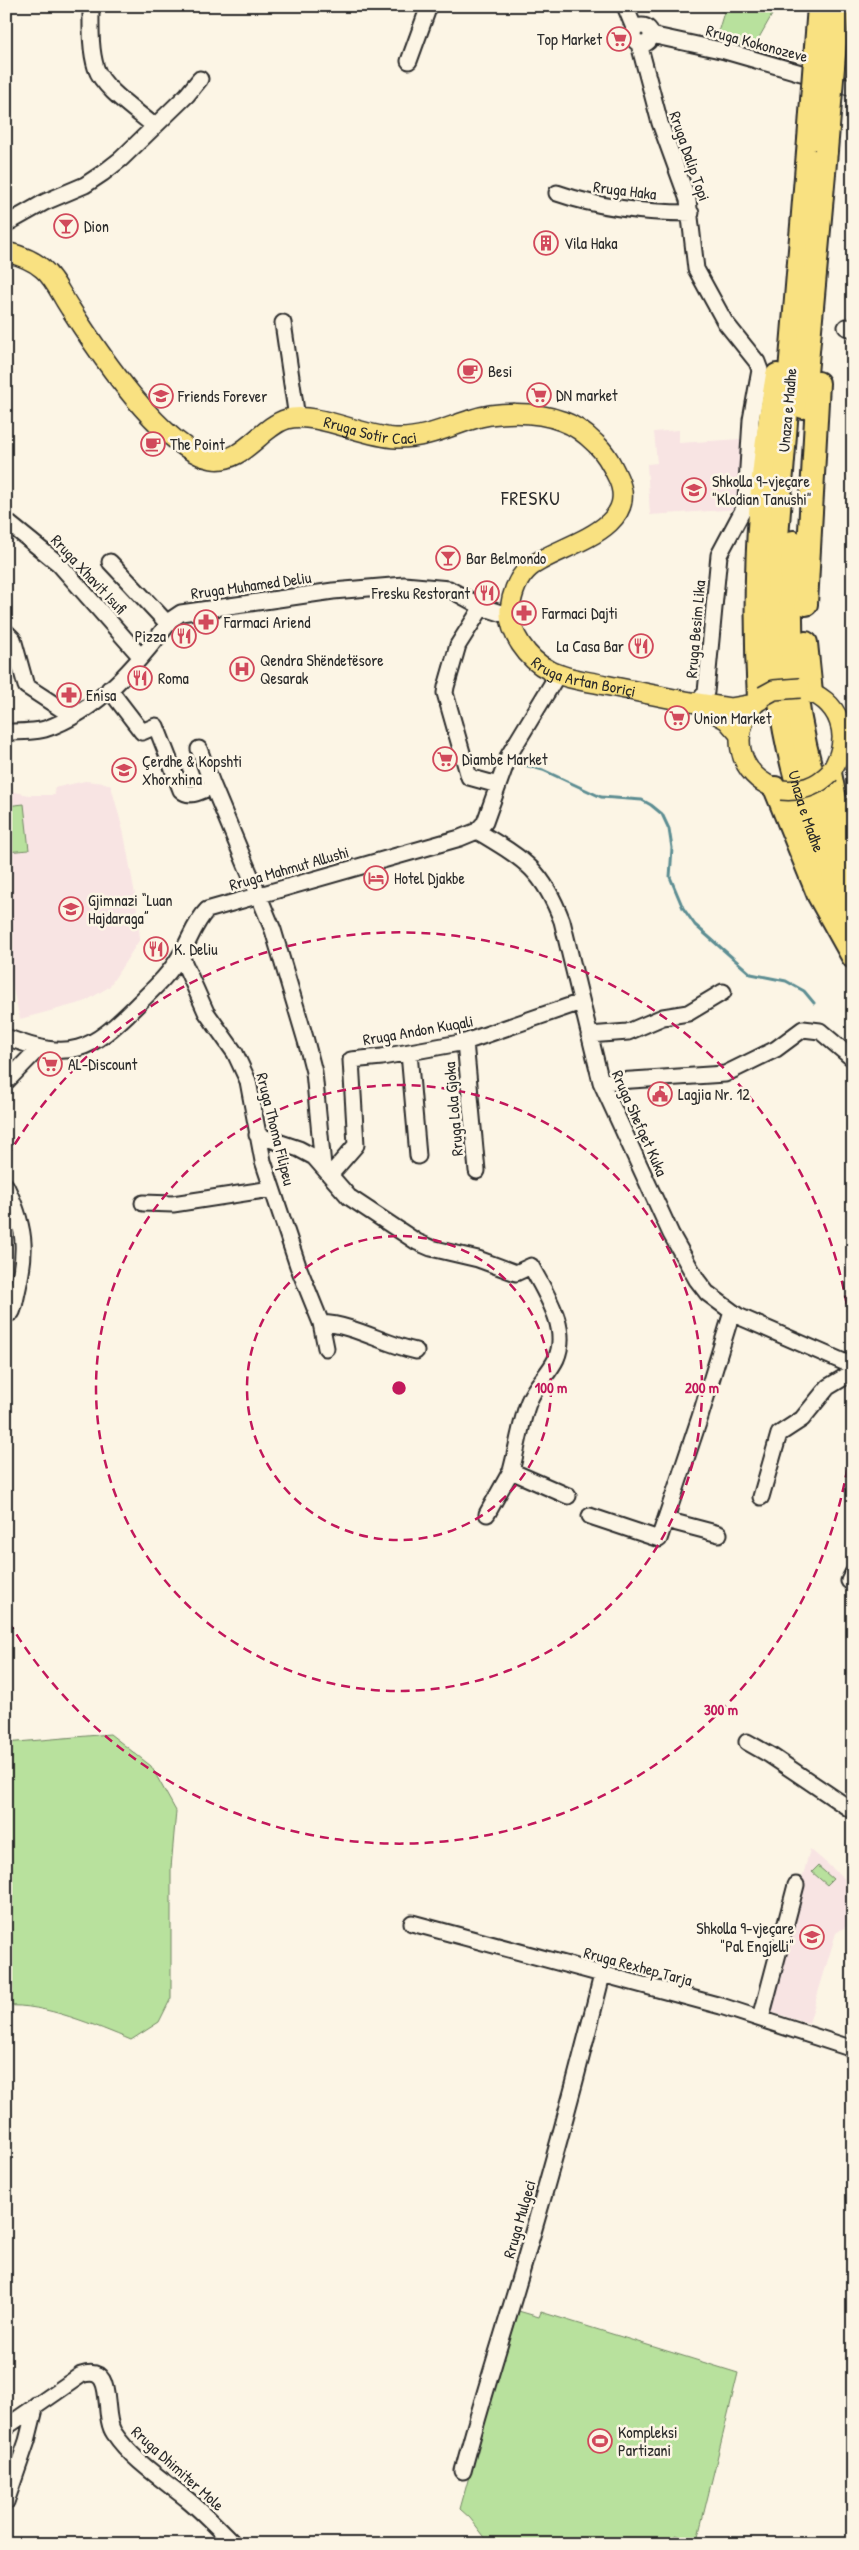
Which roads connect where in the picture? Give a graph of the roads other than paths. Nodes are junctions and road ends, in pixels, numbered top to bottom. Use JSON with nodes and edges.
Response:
{"nodes":[{"id":1,"x":91,"y":6,"type":"edge"},
{"id":2,"x":429,"y":6,"type":"edge"},
{"id":3,"x":625,"y":6,"type":"edge"},
{"id":4,"x":818,"y":6,"type":"edge"},
{"id":5,"x":838,"y":6,"type":"edge"},
{"id":6,"x":642,"y":36,"type":"junction"},
{"id":7,"x":409,"y":61,"type":"dead end"},
{"id":8,"x":814,"y":76,"type":"junction"},
{"id":9,"x":200,"y":79,"type":"dead end"},
{"id":10,"x":853,"y":88,"type":"edge"},
{"id":11,"x":154,"y":126,"type":"junction"},
{"id":12,"x":817,"y":146,"type":"junction"},
{"id":13,"x":557,"y":193,"type":"dead end"},
{"id":14,"x":691,"y":213,"type":"junction"},
{"id":15,"x":6,"y":224,"type":"edge"},
{"id":16,"x":817,"y":250,"type":"junction"},
{"id":17,"x":6,"y":252,"type":"edge"},
{"id":18,"x":797,"y":279,"type":"junction"},
{"id":19,"x":283,"y":323,"type":"dead end"},
{"id":20,"x":297,"y":418,"type":"junction"},
{"id":21,"x":6,"y":520,"type":"edge"},
{"id":22,"x":719,"y":555,"type":"joint"},
{"id":23,"x":110,"y":562,"type":"dead end"},
{"id":24,"x":482,"y":607,"type":"junction"},
{"id":25,"x":510,"y":616,"type":"junction"},
{"id":26,"x":168,"y":624,"type":"junction"},
{"id":27,"x":6,"y":632,"type":"edge"},
{"id":28,"x":12,"y":653,"type":"edge"},
{"id":29,"x":141,"y":657,"type":"junction"},
{"id":30,"x":558,"y":674,"type":"junction"},
{"id":31,"x":109,"y":689,"type":"junction"},
{"id":32,"x":811,"y":692,"type":"junction"},
{"id":33,"x":759,"y":700,"type":"junction"},
{"id":34,"x":692,"y":702,"type":"junction"},
{"id":35,"x":72,"y":716,"type":"junction"},
{"id":36,"x":846,"y":721,"type":"edge"},
{"id":37,"x":6,"y":732,"type":"edge"},
{"id":38,"x":740,"y":735,"type":"junction"},
{"id":39,"x":847,"y":748,"type":"edge"},
{"id":40,"x":199,"y":749,"type":"dead end"},
{"id":41,"x":830,"y":773,"type":"junction"},
{"id":42,"x":498,"y":785,"type":"junction"},
{"id":43,"x":213,"y":786,"type":"junction"},
{"id":44,"x":778,"y":789,"type":"junction"},
{"id":45,"x":477,"y":831,"type":"junction"},
{"id":46,"x":853,"y":844,"type":"edge"},
{"id":47,"x":853,"y":886,"type":"edge"},
{"id":48,"x":259,"y":895,"type":"junction"},
{"id":49,"x":853,"y":922,"type":"edge"},
{"id":50,"x":180,"y":956,"type":"junction"},
{"id":51,"x":853,"y":957,"type":"edge"},
{"id":52,"x":723,"y":992,"type":"dead end"},
{"id":53,"x":581,"y":1002,"type":"junction"},
{"id":54,"x":588,"y":1036,"type":"junction"},
{"id":55,"x":6,"y":1037,"type":"edge"},
{"id":56,"x":465,"y":1042,"type":"junction"},
{"id":57,"x":38,"y":1049,"type":"junction"},
{"id":58,"x":409,"y":1053,"type":"junction"},
{"id":59,"x":853,"y":1059,"type":"edge"},
{"id":60,"x":6,"y":1082,"type":"edge"},
{"id":61,"x":601,"y":1082,"type":"junction"},
{"id":62,"x":257,"y":1135,"type":"junction"},
{"id":63,"x":418,"y":1156,"type":"dead end"},
{"id":64,"x":326,"y":1170,"type":"junction"},
{"id":65,"x":477,"y":1172,"type":"dead end"},
{"id":66,"x":6,"y":1186,"type":"edge"},
{"id":67,"x":271,"y":1188,"type":"junction"},
{"id":68,"x":143,"y":1202,"type":"dead end"},
{"id":69,"x":732,"y":1312,"type":"junction"},
{"id":70,"x":6,"y":1315,"type":"edge"},
{"id":71,"x":320,"y":1324,"type":"junction"},
{"id":72,"x":326,"y":1348,"type":"dead end"},
{"id":73,"x":416,"y":1351,"type":"dead end"},
{"id":74,"x":853,"y":1366,"type":"edge"},
{"id":75,"x":853,"y":1372,"type":"edge"},
{"id":76,"x":510,"y":1471,"type":"junction"},
{"id":77,"x":568,"y":1496,"type":"dead end"},
{"id":78,"x":761,"y":1497,"type":"dead end"},
{"id":79,"x":487,"y":1514,"type":"dead end"},
{"id":80,"x":590,"y":1516,"type":"dead end"},
{"id":81,"x":666,"y":1520,"type":"junction"},
{"id":82,"x":719,"y":1534,"type":"dead end"},
{"id":83,"x":747,"y":1742,"type":"dead end"},
{"id":84,"x":853,"y":1811,"type":"edge"},
{"id":85,"x":796,"y":1885,"type":"dead end"},
{"id":86,"x":412,"y":1922,"type":"dead end"},
{"id":87,"x":602,"y":1975,"type":"junction"},
{"id":88,"x":761,"y":2018,"type":"junction"},
{"id":89,"x":853,"y":2049,"type":"edge"},
{"id":90,"x":36,"y":2405,"type":"junction"},
{"id":91,"x":6,"y":2427,"type":"edge"},
{"id":92,"x":463,"y":2471,"type":"dead end"},
{"id":93,"x":6,"y":2502,"type":"edge"},
{"id":94,"x":234,"y":2544,"type":"edge"}],
"edges":[{"from":1,"to":11,"type":"street"},
{"from":2,"to":7,"type":"street"},
{"from":3,"to":6,"type":"street","name":"Rruga Dalip Topi"},
{"from":4,"to":8,"type":"highway","name":"Unaza e Madhe","bridge":true},
{"from":5,"to":12,"type":"highway","name":"Unaza e Madhe","bridge":true},
{"from":6,"to":8,"type":"street","name":"Rruga Kokonozeve"},
{"from":6,"to":14,"type":"street","name":"Rruga Dalip Topi"},
{"from":8,"to":10,"type":"street","name":"Rruga Kokonozeve"},
{"from":8,"to":12,"type":"highway","name":"Unaza e Madhe","bridge":true},
{"from":9,"to":11,"type":"street"},
{"from":11,"to":15,"type":"street"},
{"from":12,"to":16,"type":"highway"},
{"from":12,"to":18,"type":"highway","name":"Unaza e Madhe"},
{"from":13,"to":14,"type":"street","name":"Rruga Haka"},
{"from":14,"to":22,"type":"street","name":"Rruga Dalip Topi"},
{"from":16,"to":32,"type":"highway"},
{"from":16,"to":47,"type":"highway"},
{"from":17,"to":20,"type":"main road","name":"Rruga Sotir Caci"},
{"from":18,"to":33,"type":"highway"},
{"from":18,"to":49,"type":"highway","name":"Unaza e Madhe"},
{"from":19,"to":20,"type":"street"},
{"from":20,"to":25,"type":"main road","name":"Rruga Sotir Caci"},
{"from":21,"to":29,"type":"street","name":"Rruga Xhavit Isufi"},
{"from":22,"to":34,"type":"street","name":"Rruga Besim Lika"},
{"from":23,"to":26,"type":"street"},
{"from":24,"to":25,"type":"street","name":"Rruga Muhamed Deliu"},
{"from":24,"to":26,"type":"street","name":"Rruga Muhamed Deliu"},
{"from":24,"to":42,"type":"street"},
{"from":25,"to":30,"type":"main road","name":"Rruga Artan Boriçi"},
{"from":26,"to":29,"type":"street","name":"Rruga Muhamed Deliu"},
{"from":27,"to":28,"type":"street"},
{"from":28,"to":35,"type":"street"},
{"from":29,"to":31,"type":"street","name":"Rruga Muhamed Deliu"},
{"from":30,"to":34,"type":"main road","name":"Rruga Artan Boriçi"},
{"from":30,"to":42,"type":"street"},
{"from":31,"to":35,"type":"street","name":"Rruga Muhamed Deliu"},
{"from":31,"to":43,"type":"street"},
{"from":32,"to":33,"type":"main road","name":"Rruga Artan Boriçi","bridge":true},
{"from":32,"to":36,"type":"main road","name":"Rruga Artan Boriçi"},
{"from":33,"to":34,"type":"main road","name":"Rruga Artan Boriçi"},
{"from":33,"to":38,"type":"main road"},
{"from":34,"to":38,"type":"main road","name":"Rruga Artan Boriçi"},
{"from":35,"to":37,"type":"street","name":"Rruga Muhamed Deliu"},
{"from":36,"to":39,"type":"main road","name":"Rruga Artan Boriçi"},
{"from":38,"to":44,"type":"main road"},
{"from":39,"to":41,"type":"main road","name":"Rruga Artan Boriçi"},
{"from":40,"to":43,"type":"street"},
{"from":41,"to":44,"type":"main road","name":"Rruga Artan Boriçi","bridge":true},
{"from":41,"to":46,"type":"highway"},
{"from":42,"to":45,"type":"street"},
{"from":43,"to":48,"type":"street"},
{"from":44,"to":51,"type":"highway"},
{"from":45,"to":48,"type":"street","name":"Rruga Mahmut Allushi"},
{"from":45,"to":53,"type":"street","name":"Rruga Shefqet Kuka"},
{"from":48,"to":50,"type":"street","name":"Rruga Mahmut Allushi"},
{"from":48,"to":64,"type":"street"},
{"from":50,"to":57,"type":"street","name":"Rruga Mahmut Allushi"},
{"from":50,"to":62,"type":"street","name":"Rruga Thoma Filipeu"},
{"from":52,"to":54,"type":"street"},
{"from":53,"to":54,"type":"street","name":"Rruga Shefqet Kuka"},
{"from":53,"to":56,"type":"street","name":"Rruga Andon Kuqali"},
{"from":54,"to":61,"type":"street","name":"Rruga Shefqet Kuka"},
{"from":55,"to":57,"type":"street"},
{"from":56,"to":58,"type":"street","name":"Rruga Andon Kuqali"},
{"from":56,"to":65,"type":"street","name":"Rruga Lola Gjoka"},
{"from":57,"to":60,"type":"street"},
{"from":58,"to":63,"type":"street"},
{"from":58,"to":64,"type":"street","name":"Rruga Andon Kuqali"},
{"from":59,"to":61,"type":"street"},
{"from":61,"to":69,"type":"street","name":"Rruga Shefqet Kuka"},
{"from":62,"to":64,"type":"street"},
{"from":62,"to":67,"type":"street","name":"Rruga Thoma Filipeu"},
{"from":64,"to":76,"type":"street"},
{"from":66,"to":70,"type":"street"},
{"from":67,"to":68,"type":"street"},
{"from":67,"to":71,"type":"street","name":"Rruga Thoma Filipeu"},
{"from":69,"to":74,"type":"street","name":"Rruga Shefqet Kuka"},
{"from":69,"to":81,"type":"street"},
{"from":71,"to":72,"type":"street","name":"Rruga Thoma Filipeu"},
{"from":71,"to":73,"type":"street"},
{"from":75,"to":78,"type":"street"},
{"from":76,"to":77,"type":"street"},
{"from":76,"to":79,"type":"street"},
{"from":80,"to":81,"type":"street"},
{"from":81,"to":82,"type":"street"},
{"from":83,"to":84,"type":"street"},
{"from":85,"to":88,"type":"street"},
{"from":86,"to":87,"type":"street","name":"Rruga Rexhep Tarja"},
{"from":87,"to":88,"type":"street","name":"Rruga Rexhep Tarja"},
{"from":87,"to":92,"type":"street","name":"Rruga Mulgeci"},
{"from":88,"to":89,"type":"street","name":"Rruga Rexhep Tarja"},
{"from":90,"to":91,"type":"street","name":"Rruga Dhimiter Mole"},
{"from":90,"to":93,"type":"street"},
{"from":90,"to":94,"type":"street","name":"Rruga Dhimiter Mole"}]}
